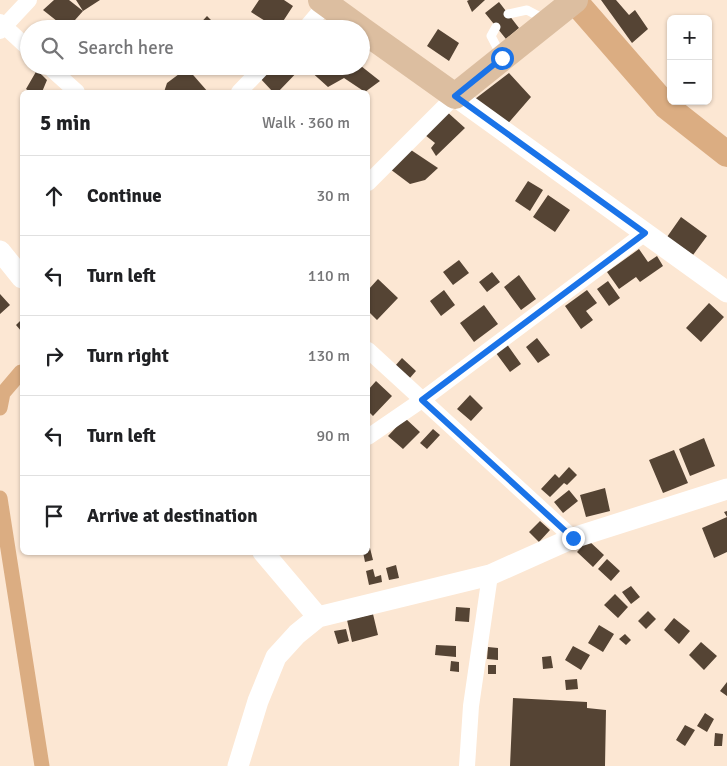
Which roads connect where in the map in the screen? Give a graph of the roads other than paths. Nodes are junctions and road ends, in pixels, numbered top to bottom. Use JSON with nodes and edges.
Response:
{"nodes":[{"id":1,"x":29,"y":0,"type":"edge"},
{"id":2,"x":575,"y":0,"type":"edge"},
{"id":3,"x":326,"y":1,"type":"edge"},
{"id":4,"x":508,"y":14,"type":"dead end"},
{"id":5,"x":312,"y":20,"type":"edge"},
{"id":6,"x":350,"y":20,"type":"edge"},
{"id":7,"x":548,"y":21,"type":"junction"},
{"id":8,"x":1,"y":27,"type":"edge"},
{"id":9,"x":496,"y":27,"type":"dead end"},
{"id":10,"x":370,"y":35,"type":"edge"},
{"id":11,"x":20,"y":41,"type":"edge"},
{"id":12,"x":502,"y":58,"type":"junction"},
{"id":13,"x":58,"y":75,"type":"edge"},
{"id":14,"x":255,"y":75,"type":"edge"},
{"id":15,"x":75,"y":90,"type":"edge"},
{"id":16,"x":241,"y":90,"type":"edge"},
{"id":17,"x":455,"y":96,"type":"junction"},
{"id":18,"x":370,"y":181,"type":"edge"},
{"id":19,"x":645,"y":233,"type":"junction"},
{"id":20,"x":0,"y":251,"type":"edge"},
{"id":21,"x":20,"y":276,"type":"edge"},
{"id":22,"x":727,"y":292,"type":"edge"},
{"id":23,"x":370,"y":352,"type":"edge"},
{"id":24,"x":422,"y":400,"type":"junction"},
{"id":25,"x":370,"y":436,"type":"edge"},
{"id":26,"x":727,"y":489,"type":"edge"},
{"id":27,"x":573,"y":538,"type":"junction"},
{"id":28,"x":266,"y":555,"type":"edge"},
{"id":29,"x":490,"y":575,"type":"junction"},
{"id":30,"x":318,"y":616,"type":"junction"},
{"id":31,"x":238,"y":766,"type":"edge"},
{"id":32,"x":467,"y":766,"type":"edge"}],
"edges":[{"from":1,"to":8,"type":"street"},
{"from":2,"to":7,"type":"main road"},
{"from":3,"to":5,"type":"street"},
{"from":3,"to":6,"type":"main road"},
{"from":4,"to":7,"type":"lane"},
{"from":7,"to":12,"type":"main road"},
{"from":8,"to":11,"type":"street"},
{"from":9,"to":12,"type":"lane"},
{"from":10,"to":17,"type":"main road"},
{"from":12,"to":17,"type":"main road"},
{"from":13,"to":15,"type":"street"},
{"from":14,"to":16,"type":"street"},
{"from":17,"to":18,"type":"street"},
{"from":17,"to":19,"type":"street"},
{"from":19,"to":22,"type":"street"},
{"from":19,"to":24,"type":"street"},
{"from":20,"to":21,"type":"street"},
{"from":23,"to":24,"type":"street"},
{"from":24,"to":25,"type":"street"},
{"from":24,"to":27,"type":"street"},
{"from":26,"to":27,"type":"street"},
{"from":27,"to":29,"type":"street"},
{"from":28,"to":30,"type":"street"},
{"from":29,"to":30,"type":"street"},
{"from":29,"to":32,"type":"street"},
{"from":30,"to":31,"type":"street"}]}
